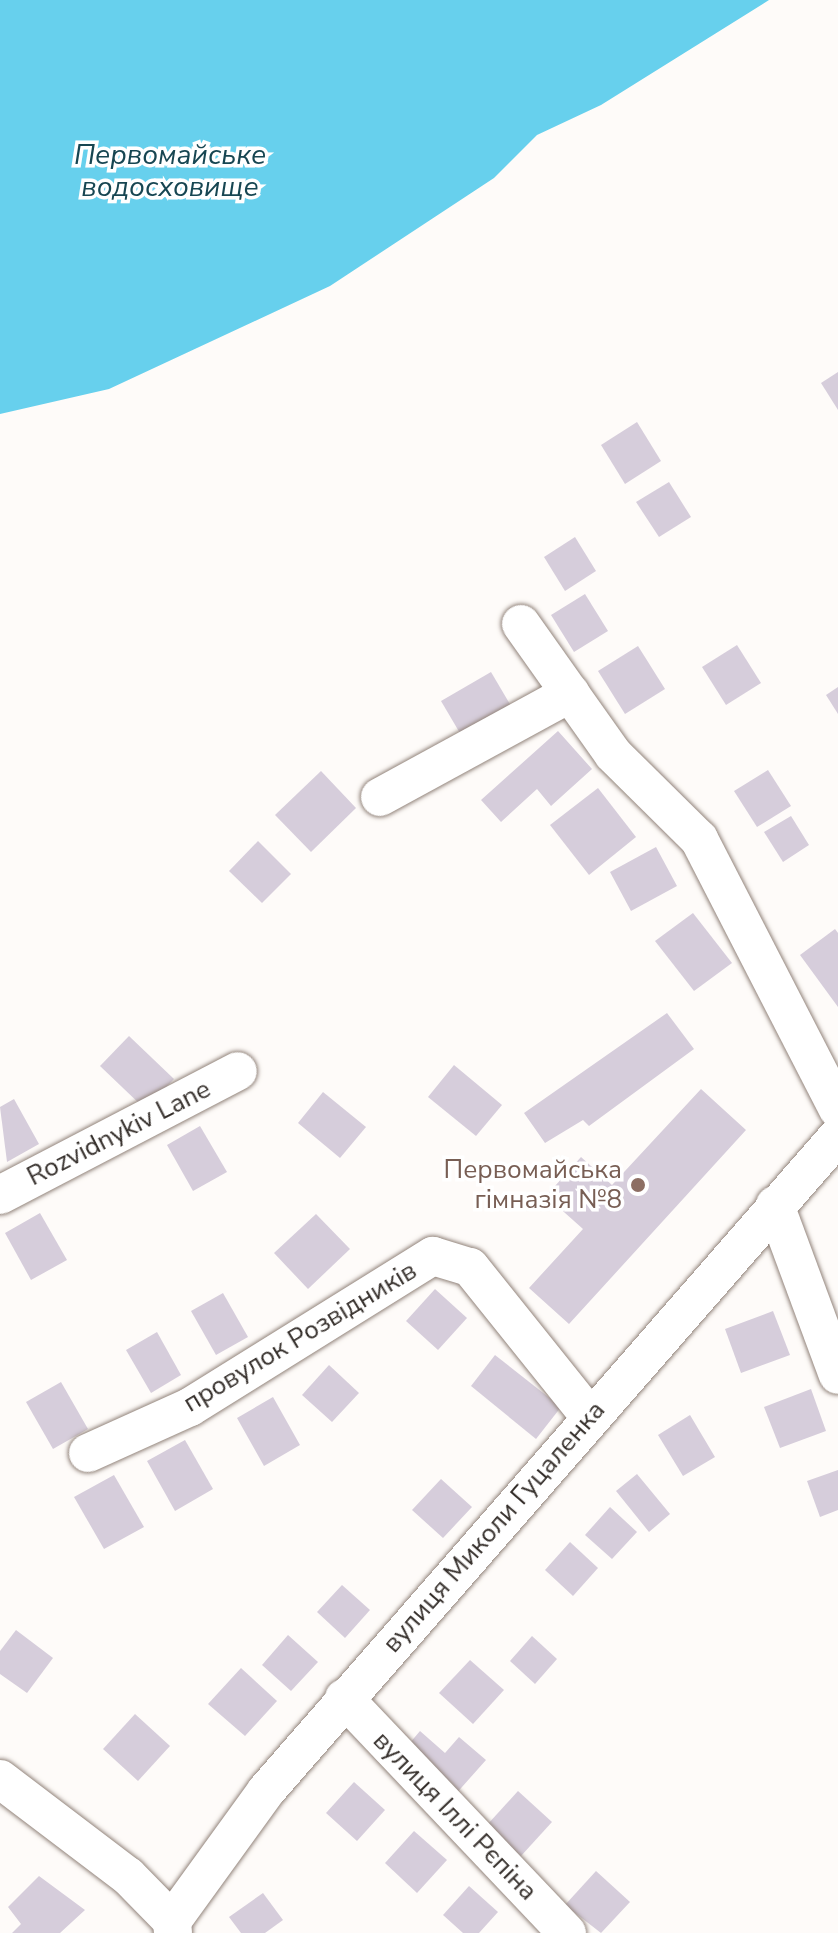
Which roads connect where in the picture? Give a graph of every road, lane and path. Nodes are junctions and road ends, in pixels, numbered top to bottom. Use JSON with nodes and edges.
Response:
{"nodes":[{"id":1,"x":521,"y":624,"type":"dead end"},
{"id":2,"x":571,"y":693,"type":"junction"},
{"id":3,"x":380,"y":797,"type":"dead end"},
{"id":4,"x":238,"y":1071,"type":"dead end"},
{"id":5,"x":838,"y":1109,"type":"edge"},
{"id":6,"x":838,"y":1136,"type":"edge"},
{"id":7,"x":0,"y":1195,"type":"edge"},
{"id":8,"x":775,"y":1205,"type":"junction"},
{"id":9,"x":838,"y":1375,"type":"edge"},
{"id":10,"x":590,"y":1417,"type":"junction"},
{"id":11,"x":88,"y":1453,"type":"dead end"},
{"id":12,"x":344,"y":1698,"type":"junction"},
{"id":13,"x":0,"y":1779,"type":"edge"},
{"id":14,"x":173,"y":1927,"type":"edge"},
{"id":15,"x":567,"y":1933,"type":"edge"}],
"edges":[{"from":1,"to":2,"type":"street"},
{"from":2,"to":3,"type":"street"},
{"from":2,"to":5,"type":"street"},
{"from":4,"to":7,"type":"street","name":"Rozvidnykiv Lane"},
{"from":6,"to":8,"type":"street","name":"вулиця Миколи Гуцаленка"},
{"from":8,"to":9,"type":"street"},
{"from":8,"to":10,"type":"street","name":"вулиця Миколи Гуцаленка"},
{"from":10,"to":11,"type":"street","name":"провулок Розвідників"},
{"from":10,"to":12,"type":"street","name":"вулиця Миколи Гуцаленка"},
{"from":12,"to":14,"type":"street","name":"вулиця Миколи Гуцаленка"},
{"from":12,"to":15,"type":"street","name":"вулиця Іллі Рєпіна"},
{"from":13,"to":14,"type":"street"}]}
